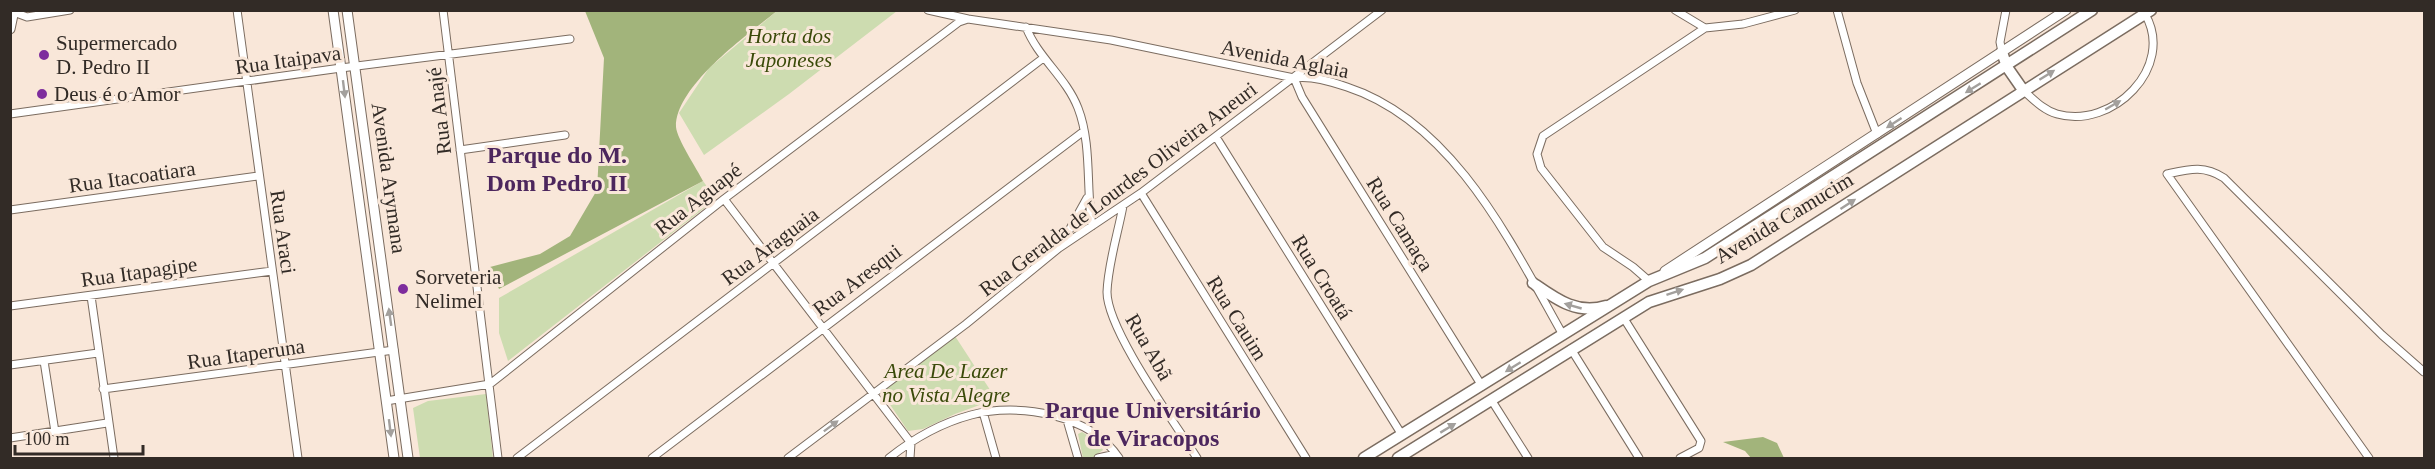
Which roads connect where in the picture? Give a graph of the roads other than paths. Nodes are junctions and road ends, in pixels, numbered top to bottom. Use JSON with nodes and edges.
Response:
{"nodes":[{"id":1,"x":70,"y":10,"type":"edge"},
{"id":2,"x":237,"y":10,"type":"edge"},
{"id":3,"x":333,"y":10,"type":"edge"},
{"id":4,"x":347,"y":10,"type":"edge"},
{"id":5,"x":443,"y":10,"type":"edge"},
{"id":6,"x":928,"y":10,"type":"edge"},
{"id":7,"x":998,"y":10,"type":"edge"},
{"id":8,"x":1382,"y":10,"type":"edge"},
{"id":9,"x":1675,"y":10,"type":"edge"},
{"id":10,"x":1795,"y":10,"type":"edge"},
{"id":11,"x":1837,"y":10,"type":"edge"},
{"id":12,"x":2006,"y":10,"type":"edge"},
{"id":13,"x":2066,"y":10,"type":"edge"},
{"id":14,"x":2092,"y":10,"type":"edge"},
{"id":15,"x":12,"y":12,"type":"edge"},
{"id":16,"x":2146,"y":12,"type":"edge"},
{"id":17,"x":968,"y":19,"type":"junction"},
{"id":18,"x":995,"y":21,"type":"junction"},
{"id":19,"x":1026,"y":27,"type":"junction"},
{"id":20,"x":1705,"y":28,"type":"junction"},
{"id":21,"x":10,"y":29,"type":"edge"},
{"id":22,"x":570,"y":39,"type":"dead end"},
{"id":23,"x":2002,"y":52,"type":"junction"},
{"id":24,"x":449,"y":55,"type":"junction"},
{"id":25,"x":1042,"y":59,"type":"junction"},
{"id":26,"x":355,"y":67,"type":"junction"},
{"id":27,"x":2007,"y":67,"type":"junction"},
{"id":28,"x":341,"y":68,"type":"junction"},
{"id":29,"x":1294,"y":78,"type":"junction"},
{"id":30,"x":248,"y":82,"type":"junction"},
{"id":31,"x":2023,"y":90,"type":"junction"},
{"id":32,"x":10,"y":114,"type":"edge"},
{"id":33,"x":1084,"y":131,"type":"junction"},
{"id":34,"x":1877,"y":134,"type":"junction"},
{"id":35,"x":565,"y":135,"type":"dead end"},
{"id":36,"x":1216,"y":137,"type":"junction"},
{"id":37,"x":460,"y":150,"type":"junction"},
{"id":38,"x":258,"y":176,"type":"junction"},
{"id":39,"x":1141,"y":193,"type":"junction"},
{"id":40,"x":1087,"y":198,"type":"junction"},
{"id":41,"x":724,"y":199,"type":"junction"},
{"id":42,"x":1123,"y":206,"type":"junction"},
{"id":43,"x":10,"y":210,"type":"edge"},
{"id":44,"x":1092,"y":226,"type":"junction"},
{"id":45,"x":1059,"y":249,"type":"junction"},
{"id":46,"x":774,"y":264,"type":"junction"},
{"id":47,"x":272,"y":271,"type":"junction"},
{"id":48,"x":1649,"y":281,"type":"junction"},
{"id":49,"x":1533,"y":283,"type":"junction"},
{"id":50,"x":91,"y":296,"type":"junction"},
{"id":51,"x":1618,"y":302,"type":"junction"},
{"id":52,"x":10,"y":306,"type":"edge"},
{"id":53,"x":1623,"y":316,"type":"junction"},
{"id":54,"x":822,"y":327,"type":"junction"},
{"id":55,"x":1563,"y":335,"type":"junction"},
{"id":56,"x":1571,"y":349,"type":"junction"},
{"id":57,"x":394,"y":350,"type":"junction"},
{"id":58,"x":378,"y":352,"type":"junction"},
{"id":59,"x":98,"y":353,"type":"junction"},
{"id":60,"x":44,"y":361,"type":"junction"},
{"id":61,"x":10,"y":365,"type":"edge"},
{"id":62,"x":284,"y":365,"type":"junction"},
{"id":63,"x":2424,"y":372,"type":"edge"},
{"id":64,"x":490,"y":384,"type":"junction"},
{"id":65,"x":1482,"y":386,"type":"junction"},
{"id":66,"x":103,"y":389,"type":"junction"},
{"id":67,"x":874,"y":394,"type":"junction"},
{"id":68,"x":400,"y":398,"type":"junction"},
{"id":69,"x":386,"y":401,"type":"junction"},
{"id":70,"x":1492,"y":401,"type":"junction"},
{"id":71,"x":983,"y":412,"type":"junction"},
{"id":72,"x":1067,"y":420,"type":"junction"},
{"id":73,"x":108,"y":423,"type":"junction"},
{"id":74,"x":55,"y":432,"type":"junction"},
{"id":75,"x":1402,"y":435,"type":"junction"},
{"id":76,"x":10,"y":438,"type":"edge"},
{"id":77,"x":911,"y":442,"type":"junction"},
{"id":78,"x":1415,"y":454,"type":"edge"},
{"id":79,"x":1117,"y":456,"type":"edge"},
{"id":80,"x":114,"y":459,"type":"edge"},
{"id":81,"x":298,"y":459,"type":"edge"},
{"id":82,"x":394,"y":459,"type":"edge"},
{"id":83,"x":408,"y":459,"type":"edge"},
{"id":84,"x":498,"y":459,"type":"edge"},
{"id":85,"x":518,"y":459,"type":"edge"},
{"id":86,"x":652,"y":459,"type":"edge"},
{"id":87,"x":789,"y":459,"type":"edge"},
{"id":88,"x":889,"y":459,"type":"edge"},
{"id":89,"x":909,"y":459,"type":"edge"},
{"id":90,"x":996,"y":459,"type":"edge"},
{"id":91,"x":1078,"y":459,"type":"edge"},
{"id":92,"x":1098,"y":459,"type":"edge"},
{"id":93,"x":1197,"y":459,"type":"edge"},
{"id":94,"x":1306,"y":459,"type":"edge"},
{"id":95,"x":1364,"y":459,"type":"edge"},
{"id":96,"x":1398,"y":459,"type":"edge"},
{"id":97,"x":1528,"y":459,"type":"edge"},
{"id":98,"x":1640,"y":459,"type":"edge"},
{"id":99,"x":1680,"y":459,"type":"edge"},
{"id":100,"x":2369,"y":459,"type":"edge"}],
"edges":[{"from":1,"to":15,"type":"street"},
{"from":2,"to":30,"type":"street","name":"Rua Araci"},
{"from":3,"to":28,"type":"main road","name":"Avenida Arymana"},
{"from":4,"to":26,"type":"main road","name":"Avenida Arymana"},
{"from":5,"to":24,"type":"street","name":"Rua Anajé"},
{"from":6,"to":17,"type":"street"},
{"from":7,"to":18,"type":"street"},
{"from":8,"to":29,"type":"street","name":"Rua Geralda de Lourdes Oliveira Aneuri"},
{"from":9,"to":20,"type":"street"},
{"from":10,"to":20,"type":"street"},
{"from":11,"to":34,"type":"street"},
{"from":12,"to":23,"type":"street"},
{"from":13,"to":23,"type":"main road","name":"Avenida Camucim"},
{"from":14,"to":27,"type":"main road","name":"Avenida Camucim"},
{"from":15,"to":21,"type":"main road"},
{"from":31,"to":16,"type":"main road","name":"Avenida Camucim","one_way":true},
{"from":31,"to":16,"type":"street","one_way":true},
{"from":17,"to":18,"type":"street"},
{"from":17,"to":41,"type":"street","name":"Rua Aguapé"},
{"from":18,"to":19,"type":"street"},
{"from":19,"to":25,"type":"street"},
{"from":19,"to":29,"type":"street","name":"Avenida Aglaia"},
{"from":20,"to":48,"type":"street"},
{"from":22,"to":24,"type":"street","name":"Rua Itaipava"},
{"from":23,"to":27,"type":"main road"},
{"from":23,"to":34,"type":"main road","name":"Avenida Camucim","one_way":true},
{"from":24,"to":26,"type":"street","name":"Rua Itaipava"},
{"from":24,"to":37,"type":"street","name":"Rua Anajé"},
{"from":25,"to":33,"type":"street"},
{"from":25,"to":46,"type":"street","name":"Rua Araguaia"},
{"from":26,"to":28,"type":"street","name":"Rua Itaipava"},
{"from":57,"to":26,"type":"main road","name":"Avenida Arymana","one_way":true},
{"from":27,"to":31,"type":"main road"},
{"from":27,"to":48,"type":"main road","name":"Avenida Camucim","one_way":true},
{"from":28,"to":30,"type":"street","name":"Rua Itaipava"},
{"from":28,"to":58,"type":"main road","name":"Avenida Arymana","one_way":true},
{"from":29,"to":36,"type":"street","name":"Rua Geralda de Lourdes Oliveira Aneuri"},
{"from":29,"to":49,"type":"street","name":"Avenida Aglaia"},
{"from":29,"to":65,"type":"street","name":"Rua Camaça"},
{"from":30,"to":32,"type":"street","name":"Rua Itaipava"},
{"from":30,"to":38,"type":"street","name":"Rua Araci"},
{"from":53,"to":31,"type":"main road","name":"Avenida Camucim","one_way":true},
{"from":33,"to":40,"type":"street"},
{"from":33,"to":54,"type":"street","name":"Rua Aresqui"},
{"from":34,"to":48,"type":"main road","name":"Avenida Camucim"},
{"from":35,"to":37,"type":"street"},
{"from":36,"to":39,"type":"street","name":"Rua Geralda de Lourdes Oliveira Aneuri"},
{"from":36,"to":75,"type":"street","name":"Rua Croatá"},
{"from":37,"to":64,"type":"street","name":"Rua Anajé"},
{"from":38,"to":43,"type":"street","name":"Rua Itacoatiara"},
{"from":38,"to":47,"type":"street","name":"Rua Araci"},
{"from":39,"to":42,"type":"street","name":"Rua Geralda de Lourdes Oliveira Aneuri"},
{"from":39,"to":94,"type":"street","name":"Rua Cauim"},
{"from":40,"to":44,"type":"street"},
{"from":40,"to":45,"type":"street"},
{"from":41,"to":46,"type":"street"},
{"from":41,"to":64,"type":"street","name":"Rua Aguapé"},
{"from":42,"to":44,"type":"street","name":"Rua Geralda de Lourdes Oliveira Aneuri"},
{"from":42,"to":93,"type":"street","name":"Rua Abã"},
{"from":44,"to":45,"type":"street","name":"Rua Geralda de Lourdes Oliveira Aneuri"},
{"from":45,"to":67,"type":"street","name":"Rua Geralda de Lourdes Oliveira Aneuri"},
{"from":46,"to":54,"type":"street"},
{"from":46,"to":85,"type":"street","name":"Rua Araguaia"},
{"from":47,"to":50,"type":"street","name":"Rua Itapagipe"},
{"from":47,"to":62,"type":"street","name":"Rua Araci"},
{"from":48,"to":51,"type":"main road","name":"Avenida Camucim"},
{"from":51,"to":49,"type":"main road","one_way":true},
{"from":49,"to":55,"type":"street","name":"Avenida Aglaia"},
{"from":50,"to":52,"type":"street","name":"Rua Itapagipe"},
{"from":50,"to":59,"type":"street"},
{"from":51,"to":55,"type":"main road","name":"Avenida Camucim"},
{"from":53,"to":56,"type":"main road","name":"Avenida Camucim"},
{"from":53,"to":99,"type":"street"},
{"from":54,"to":67,"type":"street"},
{"from":54,"to":86,"type":"street","name":"Rua Aresqui"},
{"from":55,"to":56,"type":"main road"},
{"from":55,"to":65,"type":"main road","name":"Avenida Camucim","one_way":true},
{"from":56,"to":70,"type":"main road","name":"Avenida Camucim"},
{"from":56,"to":98,"type":"street"},
{"from":57,"to":58,"type":"street","name":"Rua Itaperuna"},
{"from":57,"to":68,"type":"main road","name":"Avenida Arymana"},
{"from":58,"to":62,"type":"street","name":"Rua Itaperuna"},
{"from":58,"to":69,"type":"main road","name":"Avenida Arymana"},
{"from":59,"to":60,"type":"street"},
{"from":59,"to":66,"type":"street"},
{"from":60,"to":61,"type":"street"},
{"from":60,"to":74,"type":"street"},
{"from":62,"to":66,"type":"street","name":"Rua Itaperuna"},
{"from":62,"to":81,"type":"street","name":"Rua Araci"},
{"from":63,"to":100,"type":"street"},
{"from":64,"to":68,"type":"street","name":"Rua Aguapé"},
{"from":64,"to":84,"type":"street","name":"Rua Anajé"},
{"from":65,"to":75,"type":"main road","name":"Avenida Camucim"},
{"from":66,"to":73,"type":"street"},
{"from":67,"to":77,"type":"street"},
{"from":87,"to":67,"type":"street","name":"Rua Geralda de Lourdes Oliveira Aneuri","one_way":true},
{"from":68,"to":69,"type":"street","name":"Rua Aguapé"},
{"from":68,"to":83,"type":"main road","name":"Avenida Arymana"},
{"from":69,"to":82,"type":"main road","name":"Avenida Arymana","one_way":true},
{"from":78,"to":70,"type":"main road","name":"Avenida Camucim","one_way":true},
{"from":70,"to":97,"type":"street"},
{"from":71,"to":72,"type":"street"},
{"from":71,"to":77,"type":"street"},
{"from":71,"to":90,"type":"street"},
{"from":72,"to":79,"type":"street"},
{"from":72,"to":91,"type":"street"},
{"from":73,"to":74,"type":"street"},
{"from":73,"to":80,"type":"street"},
{"from":74,"to":76,"type":"street"},
{"from":75,"to":78,"type":"main road"},
{"from":75,"to":95,"type":"main road","name":"Avenida Camucim"},
{"from":77,"to":88,"type":"street"},
{"from":77,"to":89,"type":"street"},
{"from":78,"to":96,"type":"main road","name":"Avenida Camucim"},
{"from":79,"to":92,"type":"street"}]}
